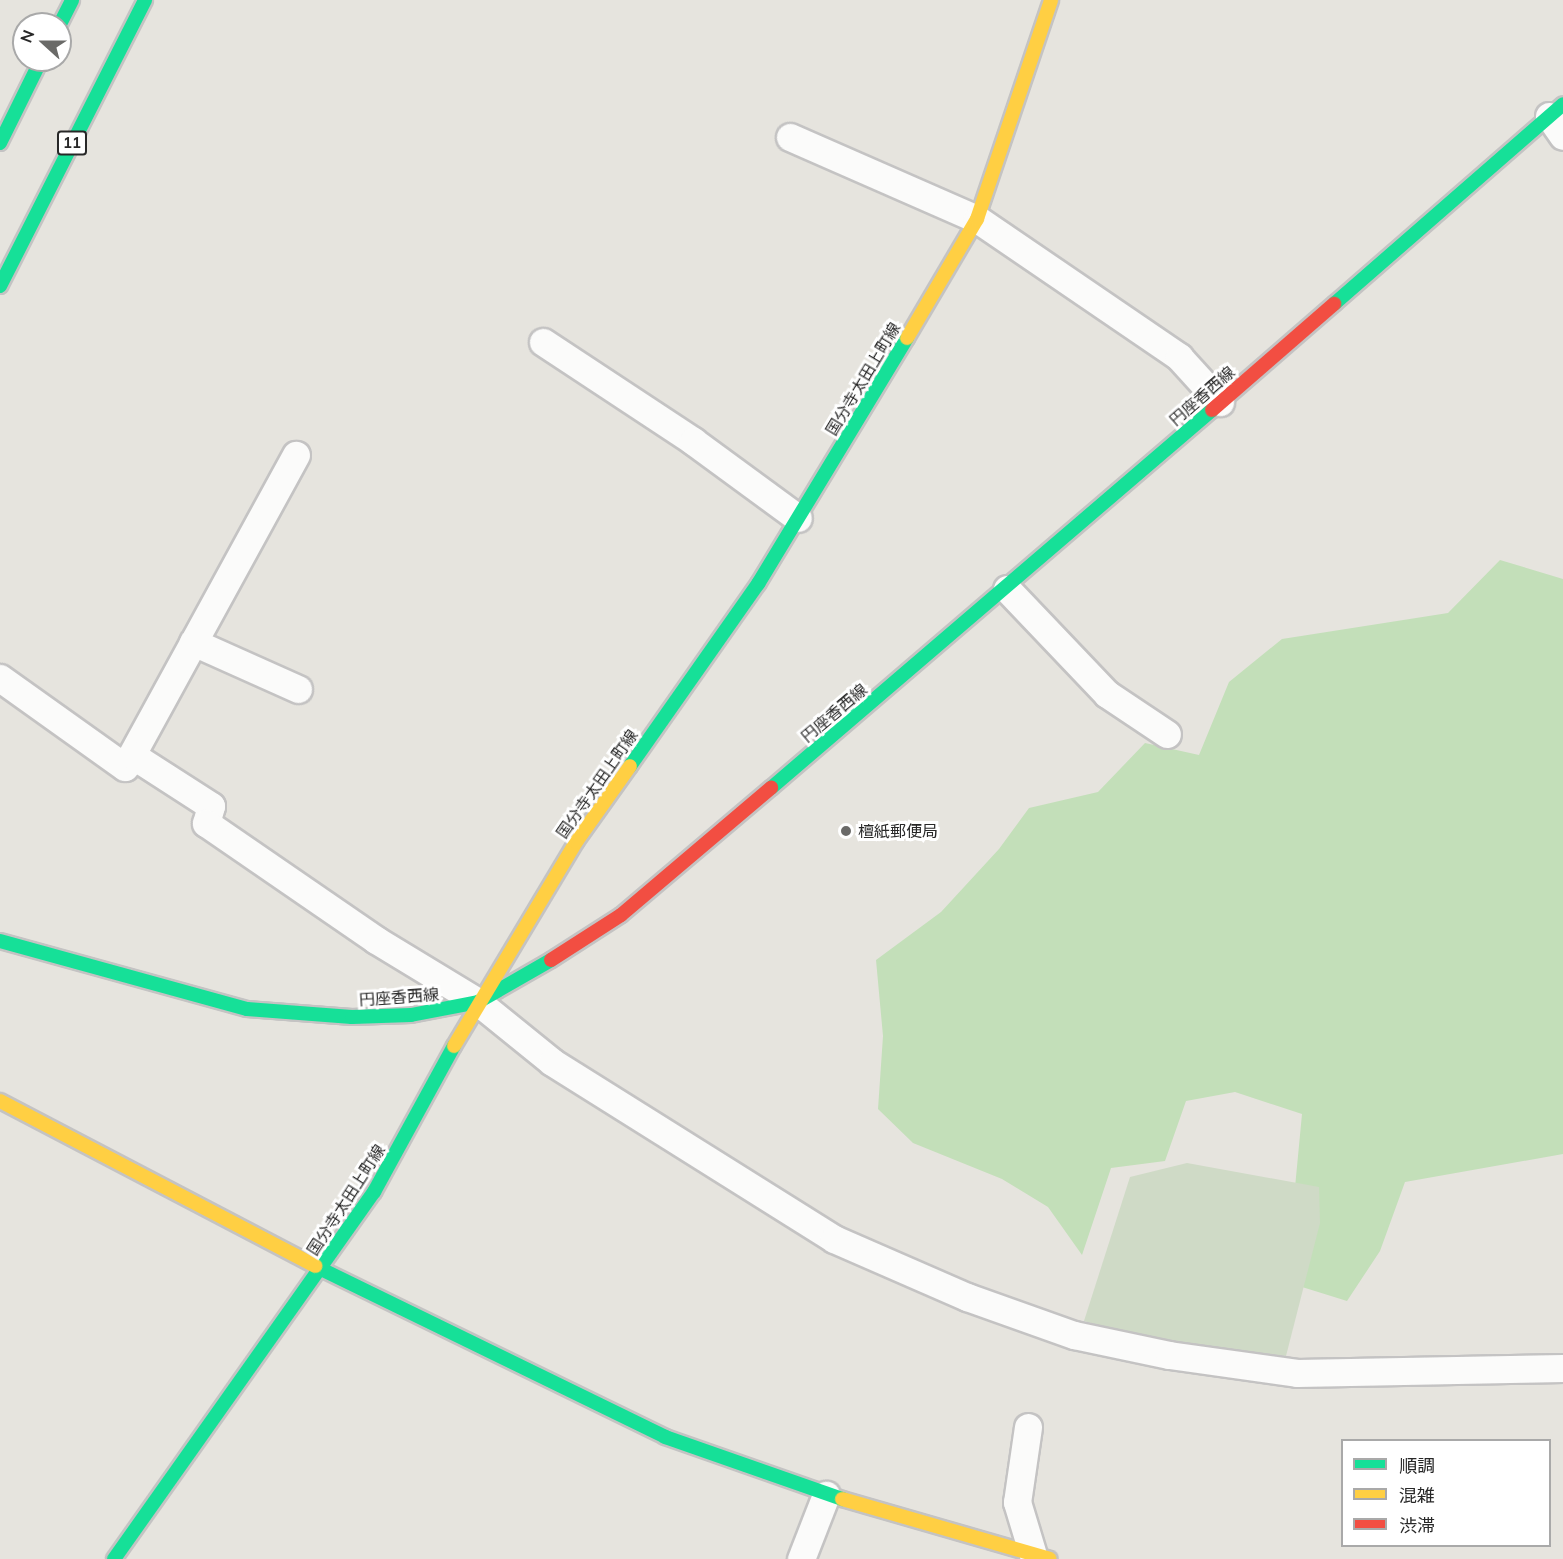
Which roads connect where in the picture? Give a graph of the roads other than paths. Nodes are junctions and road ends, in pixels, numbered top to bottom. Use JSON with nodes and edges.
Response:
{"nodes":[{"id":1,"x":145,"y":0,"type":"edge"},
{"id":2,"x":1051,"y":0,"type":"edge"},
{"id":3,"x":35,"y":72,"type":"edge"},
{"id":4,"x":1558,"y":119,"type":"edge"},
{"id":5,"x":790,"y":137,"type":"dead end"},
{"id":6,"x":0,"y":143,"type":"edge"},
{"id":7,"x":977,"y":219,"type":"junction"},
{"id":8,"x":0,"y":286,"type":"edge"},
{"id":9,"x":543,"y":342,"type":"dead end"},
{"id":10,"x":1220,"y":402,"type":"junction"},
{"id":11,"x":296,"y":455,"type":"dead end"},
{"id":12,"x":798,"y":518,"type":"junction"},
{"id":13,"x":1007,"y":589,"type":"junction"},
{"id":14,"x":193,"y":642,"type":"junction"},
{"id":15,"x":0,"y":678,"type":"edge"},
{"id":16,"x":298,"y":689,"type":"dead end"},
{"id":17,"x":1167,"y":734,"type":"dead end"},
{"id":18,"x":132,"y":755,"type":"junction"},
{"id":19,"x":0,"y":941,"type":"edge"},
{"id":20,"x":478,"y":1002,"type":"junction"},
{"id":21,"x":0,"y":1101,"type":"edge"},
{"id":22,"x":320,"y":1269,"type":"junction"},
{"id":23,"x":1563,"y":1368,"type":"edge"},
{"id":24,"x":1028,"y":1427,"type":"dead end"},
{"id":25,"x":826,"y":1496,"type":"junction"},
{"id":26,"x":1002,"y":1553,"type":"edge"},
{"id":27,"x":1041,"y":1557,"type":"edge"},
{"id":28,"x":114,"y":1559,"type":"edge"},
{"id":29,"x":801,"y":1559,"type":"edge"}],
"edges":[{"from":1,"to":8,"type":"main road","number":"11"},
{"from":2,"to":7,"type":"main road","name":"国分寺太田上町線"},
{"from":3,"to":6,"type":"main road"},
{"from":4,"to":10,"type":"main road","name":"円座香西線"},
{"from":5,"to":7,"type":"street"},
{"from":7,"to":10,"type":"street"},
{"from":7,"to":12,"type":"main road","name":"国分寺太田上町線"},
{"from":9,"to":12,"type":"street"},
{"from":10,"to":13,"type":"main road","name":"円座香西線"},
{"from":11,"to":14,"type":"street"},
{"from":12,"to":20,"type":"main road","name":"国分寺太田上町線"},
{"from":13,"to":17,"type":"street"},
{"from":13,"to":20,"type":"main road","name":"円座香西線"},
{"from":14,"to":16,"type":"street"},
{"from":14,"to":18,"type":"street"},
{"from":15,"to":18,"type":"street"},
{"from":18,"to":20,"type":"street"},
{"from":19,"to":20,"type":"main road","name":"円座香西線"},
{"from":20,"to":22,"type":"main road","name":"国分寺太田上町線"},
{"from":20,"to":23,"type":"street"},
{"from":21,"to":22,"type":"main road"},
{"from":22,"to":25,"type":"main road"},
{"from":22,"to":28,"type":"main road","name":"国分寺太田上町線"},
{"from":24,"to":27,"type":"street"},
{"from":25,"to":26,"type":"main road"},
{"from":25,"to":29,"type":"street"},
{"from":26,"to":27,"type":"main road"}]}
